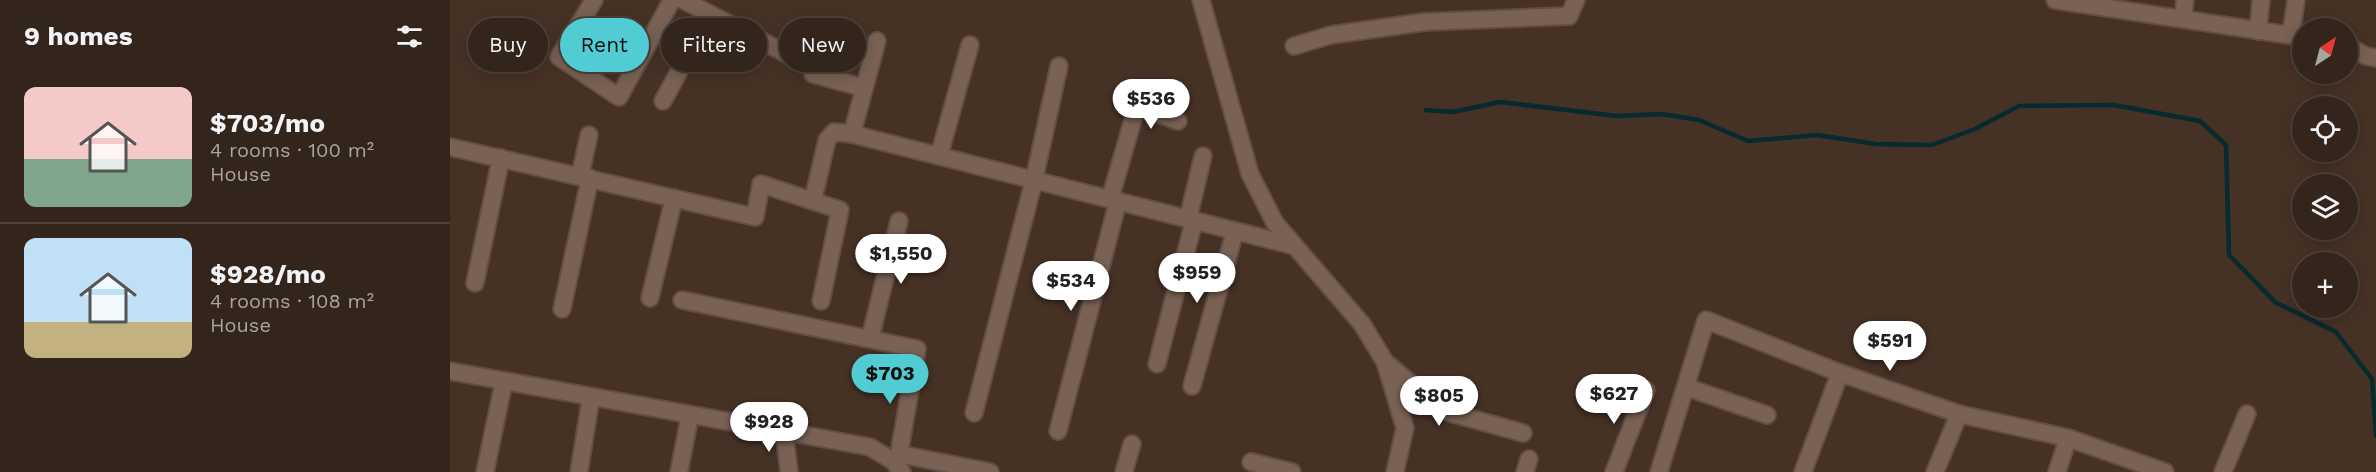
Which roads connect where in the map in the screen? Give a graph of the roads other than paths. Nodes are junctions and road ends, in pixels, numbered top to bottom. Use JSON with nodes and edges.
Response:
{"nodes":[{"id":1,"x":594,"y":0,"type":"edge"},
{"id":2,"x":672,"y":0,"type":"edge"},
{"id":3,"x":683,"y":0,"type":"edge"},
{"id":4,"x":1201,"y":0,"type":"edge"},
{"id":5,"x":1576,"y":0,"type":"edge"},
{"id":6,"x":2055,"y":0,"type":"edge"},
{"id":7,"x":2185,"y":0,"type":"edge"},
{"id":8,"x":2261,"y":0,"type":"edge"},
{"id":9,"x":2295,"y":0,"type":"edge"},
{"id":10,"x":2106,"y":3,"type":"edge"},
{"id":11,"x":710,"y":14,"type":"junction"},
{"id":12,"x":2296,"y":18,"type":"edge"},
{"id":13,"x":2182,"y":19,"type":"junction"},
{"id":14,"x":2258,"y":31,"type":"junction"},
{"id":15,"x":2292,"y":35,"type":"edge"},
{"id":16,"x":877,"y":40,"type":"dead end"},
{"id":17,"x":970,"y":45,"type":"dead end"},
{"id":18,"x":1294,"y":46,"type":"dead end"},
{"id":19,"x":2358,"y":52,"type":"edge"},
{"id":20,"x":2376,"y":58,"type":"edge"},
{"id":21,"x":1059,"y":66,"type":"dead end"},
{"id":22,"x":864,"y":88,"type":"junction"},
{"id":23,"x":663,"y":101,"type":"dead end"},
{"id":24,"x":1178,"y":121,"type":"dead end"},
{"id":25,"x":852,"y":134,"type":"junction"},
{"id":26,"x":589,"y":135,"type":"dead end"},
{"id":27,"x":450,"y":147,"type":"edge"},
{"id":28,"x":939,"y":156,"type":"junction"},
{"id":29,"x":1203,"y":156,"type":"dead end"},
{"id":30,"x":501,"y":158,"type":"junction"},
{"id":31,"x":585,"y":177,"type":"junction"},
{"id":32,"x":1034,"y":180,"type":"junction"},
{"id":33,"x":674,"y":198,"type":"junction"},
{"id":34,"x":813,"y":200,"type":"junction"},
{"id":35,"x":1114,"y":200,"type":"junction"},
{"id":36,"x":1191,"y":220,"type":"junction"},
{"id":37,"x":899,"y":221,"type":"dead end"},
{"id":38,"x":1235,"y":231,"type":"junction"},
{"id":39,"x":1295,"y":246,"type":"junction"},
{"id":40,"x":475,"y":284,"type":"dead end"},
{"id":41,"x":650,"y":298,"type":"dead end"},
{"id":42,"x":682,"y":300,"type":"dead end"},
{"id":43,"x":821,"y":301,"type":"dead end"},
{"id":44,"x":562,"y":309,"type":"dead end"},
{"id":45,"x":870,"y":339,"type":"junction"},
{"id":46,"x":1385,"y":362,"type":"junction"},
{"id":47,"x":1157,"y":364,"type":"dead end"},
{"id":48,"x":450,"y":370,"type":"edge"},
{"id":49,"x":1839,"y":373,"type":"junction"},
{"id":50,"x":504,"y":381,"type":"junction"},
{"id":51,"x":1192,"y":386,"type":"dead end"},
{"id":52,"x":1686,"y":387,"type":"junction"},
{"id":53,"x":1646,"y":390,"type":"dead end"},
{"id":54,"x":591,"y":397,"type":"junction"},
{"id":55,"x":974,"y":413,"type":"dead end"},
{"id":56,"x":1959,"y":414,"type":"junction"},
{"id":57,"x":2247,"y":414,"type":"dead end"},
{"id":58,"x":690,"y":415,"type":"junction"},
{"id":59,"x":1767,"y":415,"type":"dead end"},
{"id":60,"x":784,"y":430,"type":"junction"},
{"id":61,"x":1058,"y":431,"type":"dead end"},
{"id":62,"x":1523,"y":433,"type":"dead end"},
{"id":63,"x":2068,"y":438,"type":"junction"},
{"id":64,"x":1132,"y":444,"type":"dead end"},
{"id":65,"x":1251,"y":462,"type":"dead end"},
{"id":66,"x":900,"y":464,"type":"edge"},
{"id":67,"x":2147,"y":469,"type":"edge"},
{"id":68,"x":485,"y":472,"type":"edge"},
{"id":69,"x":579,"y":472,"type":"edge"},
{"id":70,"x":680,"y":472,"type":"edge"},
{"id":71,"x":789,"y":472,"type":"edge"},
{"id":72,"x":990,"y":472,"type":"edge"},
{"id":73,"x":1124,"y":472,"type":"edge"},
{"id":74,"x":1292,"y":472,"type":"edge"},
{"id":75,"x":1395,"y":472,"type":"edge"},
{"id":76,"x":1614,"y":472,"type":"edge"},
{"id":77,"x":1659,"y":472,"type":"edge"},
{"id":78,"x":1803,"y":472,"type":"edge"},
{"id":79,"x":1935,"y":472,"type":"edge"},
{"id":80,"x":2057,"y":472,"type":"edge"},
{"id":81,"x":2165,"y":472,"type":"edge"},
{"id":82,"x":2223,"y":472,"type":"edge"}],
"edges":[{"from":1,"to":2,"type":"street"},
{"from":3,"to":11,"type":"street"},
{"from":4,"to":39,"type":"street"},
{"from":5,"to":18,"type":"street"},
{"from":6,"to":10,"type":"street"},
{"from":7,"to":13,"type":"street"},
{"from":8,"to":14,"type":"street"},
{"from":9,"to":12,"type":"street"},
{"from":10,"to":13,"type":"street"},
{"from":11,"to":22,"type":"street"},
{"from":11,"to":23,"type":"street"},
{"from":13,"to":14,"type":"street"},
{"from":14,"to":15,"type":"street"},
{"from":16,"to":22,"type":"street"},
{"from":17,"to":28,"type":"street"},
{"from":19,"to":20,"type":"street"},
{"from":21,"to":32,"type":"street"},
{"from":22,"to":25,"type":"street"},
{"from":24,"to":35,"type":"street"},
{"from":25,"to":28,"type":"street"},
{"from":25,"to":34,"type":"street"},
{"from":26,"to":31,"type":"street"},
{"from":27,"to":30,"type":"street"},
{"from":28,"to":32,"type":"street"},
{"from":29,"to":36,"type":"street"},
{"from":30,"to":31,"type":"street"},
{"from":30,"to":40,"type":"street"},
{"from":31,"to":33,"type":"street"},
{"from":31,"to":44,"type":"street"},
{"from":32,"to":35,"type":"street"},
{"from":32,"to":55,"type":"street"},
{"from":33,"to":34,"type":"street"},
{"from":33,"to":41,"type":"street"},
{"from":34,"to":43,"type":"street"},
{"from":35,"to":36,"type":"street"},
{"from":35,"to":61,"type":"street"},
{"from":36,"to":38,"type":"street"},
{"from":36,"to":47,"type":"street"},
{"from":37,"to":45,"type":"street"},
{"from":38,"to":39,"type":"street"},
{"from":38,"to":51,"type":"street"},
{"from":39,"to":46,"type":"street"},
{"from":42,"to":45,"type":"street"},
{"from":45,"to":66,"type":"street"},
{"from":46,"to":62,"type":"street"},
{"from":46,"to":75,"type":"street"},
{"from":48,"to":50,"type":"street"},
{"from":49,"to":52,"type":"street"},
{"from":49,"to":56,"type":"street"},
{"from":49,"to":78,"type":"street"},
{"from":50,"to":54,"type":"street"},
{"from":50,"to":68,"type":"street"},
{"from":52,"to":59,"type":"street"},
{"from":52,"to":77,"type":"street"},
{"from":53,"to":76,"type":"street"},
{"from":54,"to":58,"type":"street"},
{"from":54,"to":69,"type":"street"},
{"from":56,"to":63,"type":"street"},
{"from":56,"to":79,"type":"street"},
{"from":57,"to":82,"type":"street"},
{"from":58,"to":60,"type":"street"},
{"from":58,"to":70,"type":"street"},
{"from":60,"to":66,"type":"street"},
{"from":60,"to":71,"type":"street"},
{"from":63,"to":67,"type":"street"},
{"from":63,"to":80,"type":"street"},
{"from":64,"to":73,"type":"street"},
{"from":65,"to":74,"type":"street"},
{"from":66,"to":72,"type":"street"},
{"from":67,"to":81,"type":"street"}]}
